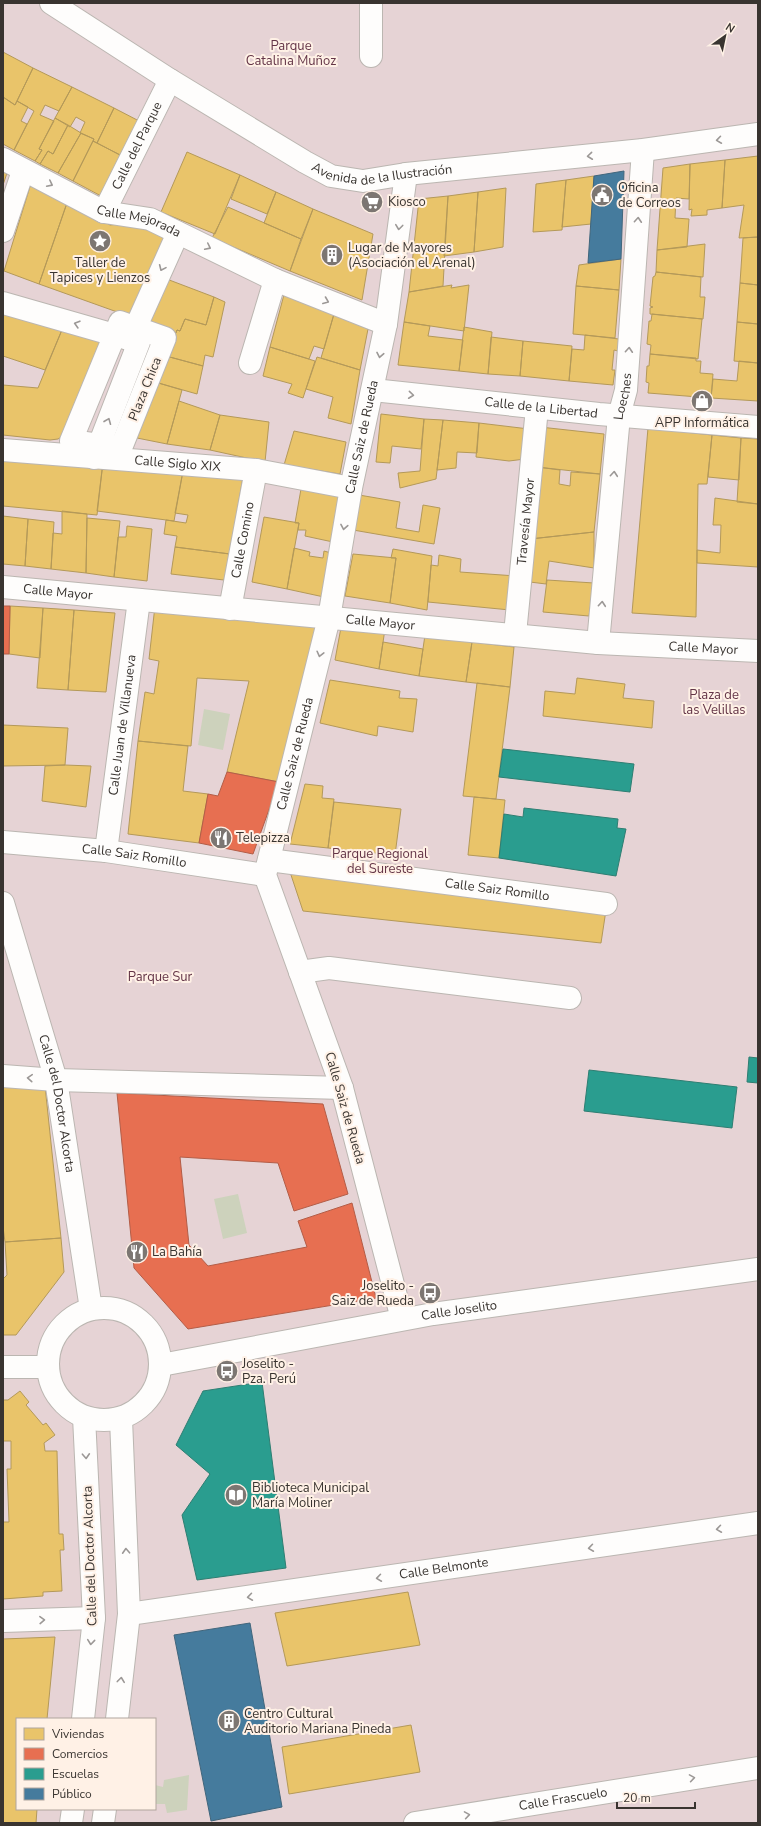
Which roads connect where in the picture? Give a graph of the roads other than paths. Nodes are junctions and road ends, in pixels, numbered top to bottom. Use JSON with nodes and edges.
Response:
{"nodes":[{"id":1,"x":51,"y":3,"type":"edge"},
{"id":2,"x":371,"y":3,"type":"edge"},
{"id":3,"x":371,"y":56,"type":"dead end"},
{"id":4,"x":170,"y":80,"type":"junction"},
{"id":5,"x":758,"y":134,"type":"edge"},
{"id":6,"x":643,"y":150,"type":"junction"},
{"id":7,"x":3,"y":159,"type":"edge"},
{"id":8,"x":23,"y":171,"type":"junction"},
{"id":9,"x":406,"y":174,"type":"junction"},
{"id":10,"x":104,"y":212,"type":"junction"},
{"id":11,"x":3,"y":231,"type":"edge"},
{"id":12,"x":178,"y":232,"type":"junction"},
{"id":13,"x":275,"y":280,"type":"junction"},
{"id":14,"x":3,"y":303,"type":"edge"},
{"id":15,"x":386,"y":324,"type":"junction"},
{"id":16,"x":127,"y":334,"type":"junction"},
{"id":17,"x":250,"y":363,"type":"dead end"},
{"id":18,"x":373,"y":390,"type":"junction"},
{"id":19,"x":537,"y":408,"type":"junction"},
{"id":20,"x":620,"y":416,"type":"junction"},
{"id":21,"x":758,"y":427,"type":"edge"},
{"id":22,"x":70,"y":448,"type":"junction"},
{"id":23,"x":3,"y":450,"type":"edge"},
{"id":24,"x":96,"y":451,"type":"junction"},
{"id":25,"x":256,"y":470,"type":"junction"},
{"id":26,"x":351,"y":488,"type":"junction"},
{"id":27,"x":3,"y":587,"type":"edge"},
{"id":28,"x":139,"y":600,"type":"junction"},
{"id":29,"x":230,"y":609,"type":"junction"},
{"id":30,"x":329,"y":618,"type":"junction"},
{"id":31,"x":515,"y":634,"type":"junction"},
{"id":32,"x":598,"y":642,"type":"junction"},
{"id":33,"x":758,"y":651,"type":"edge"},
{"id":34,"x":3,"y":842,"type":"edge"},
{"id":35,"x":106,"y":851,"type":"junction"},
{"id":36,"x":267,"y":867,"type":"junction"},
{"id":37,"x":3,"y":903,"type":"edge"},
{"id":38,"x":606,"y":904,"type":"dead end"},
{"id":39,"x":300,"y":972,"type":"junction"},
{"id":40,"x":570,"y":998,"type":"dead end"},
{"id":41,"x":3,"y":1076,"type":"edge"},
{"id":42,"x":56,"y":1080,"type":"junction"},
{"id":43,"x":342,"y":1088,"type":"junction"},
{"id":44,"x":758,"y":1269,"type":"edge"},
{"id":45,"x":91,"y":1309,"type":"junction"},
{"id":46,"x":402,"y":1319,"type":"junction"},
{"id":47,"x":161,"y":1364,"type":"junction"},
{"id":48,"x":3,"y":1367,"type":"edge"},
{"id":49,"x":47,"y":1367,"type":"junction"},
{"id":50,"x":84,"y":1417,"type":"junction"},
{"id":51,"x":120,"y":1418,"type":"junction"},
{"id":52,"x":758,"y":1523,"type":"edge"},
{"id":53,"x":129,"y":1614,"type":"junction"},
{"id":54,"x":94,"y":1618,"type":"junction"},
{"id":55,"x":3,"y":1621,"type":"edge"},
{"id":56,"x":83,"y":1718,"type":"edge"},
{"id":57,"x":117,"y":1718,"type":"edge"},
{"id":58,"x":758,"y":1768,"type":"edge"},
{"id":59,"x":73,"y":1810,"type":"edge"},
{"id":60,"x":105,"y":1810,"type":"edge"},
{"id":61,"x":71,"y":1823,"type":"edge"},
{"id":62,"x":103,"y":1823,"type":"edge"},
{"id":63,"x":415,"y":1823,"type":"edge"}],
"edges":[{"from":1,"to":4,"type":"street","name":"Avenida de la Ilustración"},
{"from":2,"to":3,"type":"street"},
{"from":4,"to":9,"type":"street","name":"Avenida de la Ilustración"},
{"from":4,"to":10,"type":"street","name":"Calle del Parque"},
{"from":5,"to":6,"type":"street","name":"Avenida de la Ilustración","one_way":true},
{"from":6,"to":9,"type":"street","name":"Avenida de la Ilustración","one_way":true},
{"from":20,"to":6,"type":"street","name":"Loeches","one_way":true},
{"from":7,"to":8,"type":"street","name":"Calle Mejorada"},
{"from":8,"to":10,"type":"street","name":"Calle Mejorada","one_way":true},
{"from":8,"to":11,"type":"street"},
{"from":9,"to":15,"type":"street","name":"Calle Saiz de Rueda","one_way":true},
{"from":10,"to":12,"type":"street","name":"Calle Mejorada"},
{"from":12,"to":13,"type":"street","name":"Calle Mejorada","one_way":true},
{"from":12,"to":16,"type":"street","one_way":true},
{"from":13,"to":15,"type":"street","name":"Calle Mejorada","one_way":true},
{"from":13,"to":17,"type":"street"},
{"from":16,"to":14,"type":"street","one_way":true},
{"from":15,"to":18,"type":"street","name":"Calle Saiz de Rueda","one_way":true},
{"from":16,"to":22,"type":"street"},
{"from":16,"to":24,"type":"street","name":"Plaza Chica"},
{"from":18,"to":19,"type":"street","name":"Calle de la Libertad","one_way":true},
{"from":18,"to":26,"type":"street","name":"Calle Saiz de Rueda"},
{"from":19,"to":20,"type":"street","name":"Calle de la Libertad"},
{"from":19,"to":31,"type":"street","name":"Travesía Mayor"},
{"from":20,"to":21,"type":"street","name":"Calle de la Libertad"},
{"from":32,"to":20,"type":"street","name":"Loeches","one_way":true},
{"from":22,"to":23,"type":"street","name":"Calle Siglo XIX"},
{"from":22,"to":24,"type":"street","name":"Calle Siglo XIX"},
{"from":24,"to":25,"type":"street","name":"Calle Siglo XIX"},
{"from":25,"to":26,"type":"street","name":"Calle Siglo XIX"},
{"from":25,"to":29,"type":"street","name":"Calle Comino"},
{"from":26,"to":30,"type":"street","name":"Calle Saiz de Rueda","one_way":true},
{"from":27,"to":28,"type":"street","name":"Calle Mayor"},
{"from":28,"to":29,"type":"street","name":"Calle Mayor"},
{"from":28,"to":35,"type":"street","name":"Calle Juan de Villanueva"},
{"from":29,"to":30,"type":"street","name":"Calle Mayor"},
{"from":30,"to":31,"type":"street","name":"Calle Mayor"},
{"from":30,"to":36,"type":"street","name":"Calle Saiz de Rueda","one_way":true},
{"from":31,"to":32,"type":"street","name":"Calle Mayor"},
{"from":32,"to":33,"type":"street","name":"Calle Mayor"},
{"from":34,"to":35,"type":"street","name":"Calle Saiz Romillo"},
{"from":35,"to":36,"type":"street","name":"Calle Saiz Romillo"},
{"from":36,"to":38,"type":"street","name":"Calle Saiz Romillo"},
{"from":36,"to":39,"type":"street","name":"Calle Saiz de Rueda"},
{"from":37,"to":42,"type":"street","name":"Calle del Doctor Alcorta"},
{"from":39,"to":40,"type":"street"},
{"from":39,"to":43,"type":"street","name":"Calle Saiz de Rueda"},
{"from":42,"to":41,"type":"street","one_way":true},
{"from":42,"to":43,"type":"street"},
{"from":42,"to":45,"type":"street","name":"Calle del Doctor Alcorta"},
{"from":43,"to":46,"type":"street","name":"Calle Saiz de Rueda"},
{"from":44,"to":46,"type":"street","name":"Calle Joselito"},
{"from":45,"to":47,"type":"street"},
{"from":45,"to":49,"type":"street"},
{"from":46,"to":47,"type":"street","name":"Calle Joselito"},
{"from":47,"to":51,"type":"street"},
{"from":48,"to":49,"type":"street"},
{"from":49,"to":50,"type":"street"},
{"from":50,"to":51,"type":"street"},
{"from":50,"to":54,"type":"street","name":"Calle del Doctor Alcorta","one_way":true},
{"from":53,"to":51,"type":"street","one_way":true},
{"from":52,"to":53,"type":"street","name":"Calle Belmonte","one_way":true},
{"from":57,"to":53,"type":"street","one_way":true},
{"from":55,"to":54,"type":"street","one_way":true},
{"from":54,"to":56,"type":"street","name":"Calle del Doctor Alcorta","one_way":true},
{"from":63,"to":58,"type":"street","name":"Calle Frascuelo","one_way":true},
{"from":59,"to":61,"type":"street"},
{"from":60,"to":62,"type":"street"}]}
